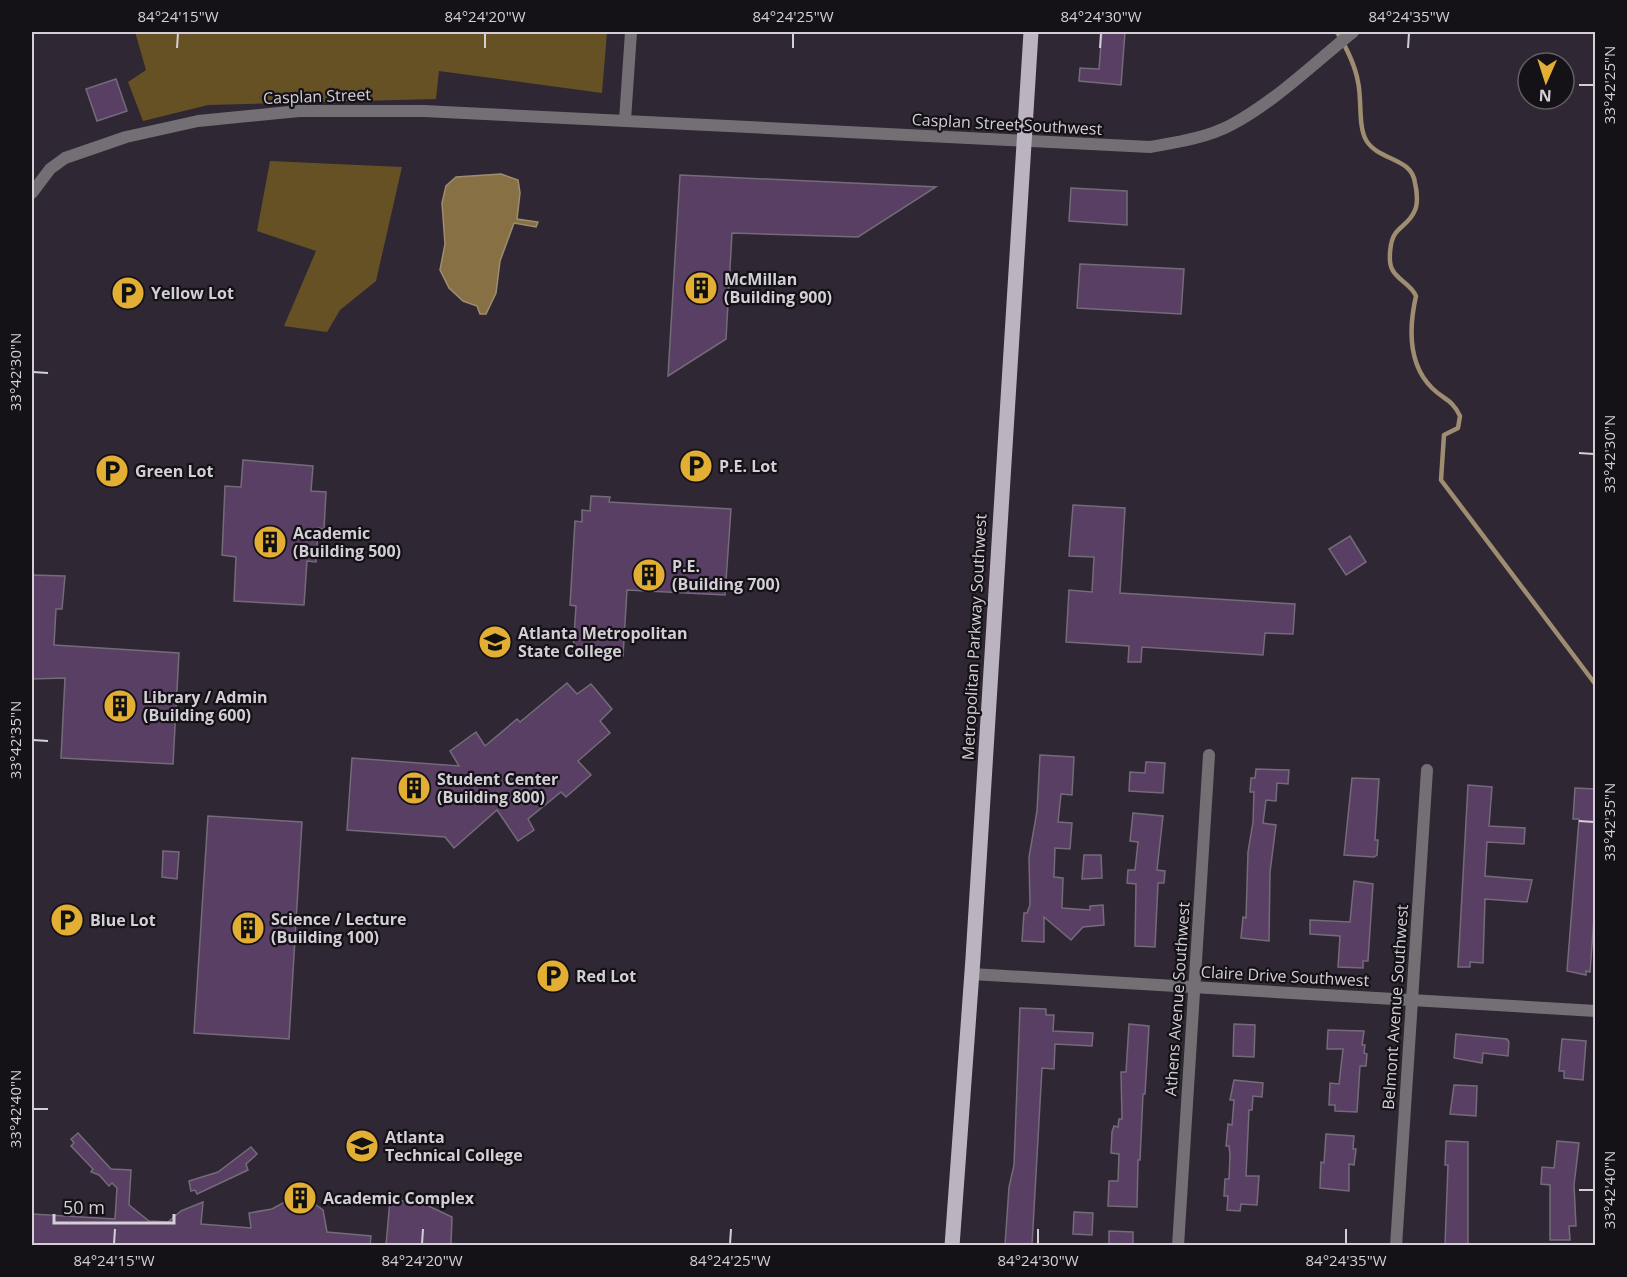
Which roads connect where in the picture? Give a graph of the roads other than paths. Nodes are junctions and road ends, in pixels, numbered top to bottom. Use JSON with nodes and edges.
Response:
{"nodes":[{"id":1,"x":631,"y":32,"type":"edge"},
{"id":2,"x":1031,"y":32,"type":"edge"},
{"id":3,"x":1353,"y":32,"type":"edge"},
{"id":4,"x":625,"y":120,"type":"junction"},
{"id":5,"x":1025,"y":142,"type":"junction"},
{"id":6,"x":32,"y":193,"type":"edge"},
{"id":7,"x":1209,"y":755,"type":"dead end"},
{"id":8,"x":1428,"y":770,"type":"dead end"},
{"id":9,"x":972,"y":974,"type":"junction"},
{"id":10,"x":1194,"y":987,"type":"junction"},
{"id":11,"x":1412,"y":1000,"type":"junction"},
{"id":12,"x":1596,"y":1011,"type":"edge"},
{"id":13,"x":952,"y":1245,"type":"edge"},
{"id":14,"x":1178,"y":1245,"type":"edge"},
{"id":15,"x":1396,"y":1245,"type":"edge"}],
"edges":[{"from":1,"to":4,"type":"street"},
{"from":2,"to":5,"type":"main road","name":"Metropolitan Parkway Southwest"},
{"from":3,"to":5,"type":"street","name":"Casplan Street Southwest"},
{"from":4,"to":5,"type":"street","name":"Casplan Street Southwest"},
{"from":4,"to":6,"type":"street","name":"Casplan Street"},
{"from":5,"to":9,"type":"main road","name":"Metropolitan Parkway Southwest"},
{"from":7,"to":10,"type":"street","name":"Athens Avenue Southwest"},
{"from":8,"to":11,"type":"street","name":"Belmont Avenue Southwest"},
{"from":9,"to":10,"type":"street","name":"Claire Drive Southwest"},
{"from":9,"to":13,"type":"main road","name":"Metropolitan Parkway Southwest"},
{"from":10,"to":11,"type":"street","name":"Claire Drive Southwest"},
{"from":10,"to":14,"type":"street","name":"Athens Avenue Southwest"},
{"from":11,"to":12,"type":"street","name":"Claire Drive Southwest"},
{"from":11,"to":15,"type":"street","name":"Belmont Avenue Southwest"}]}
